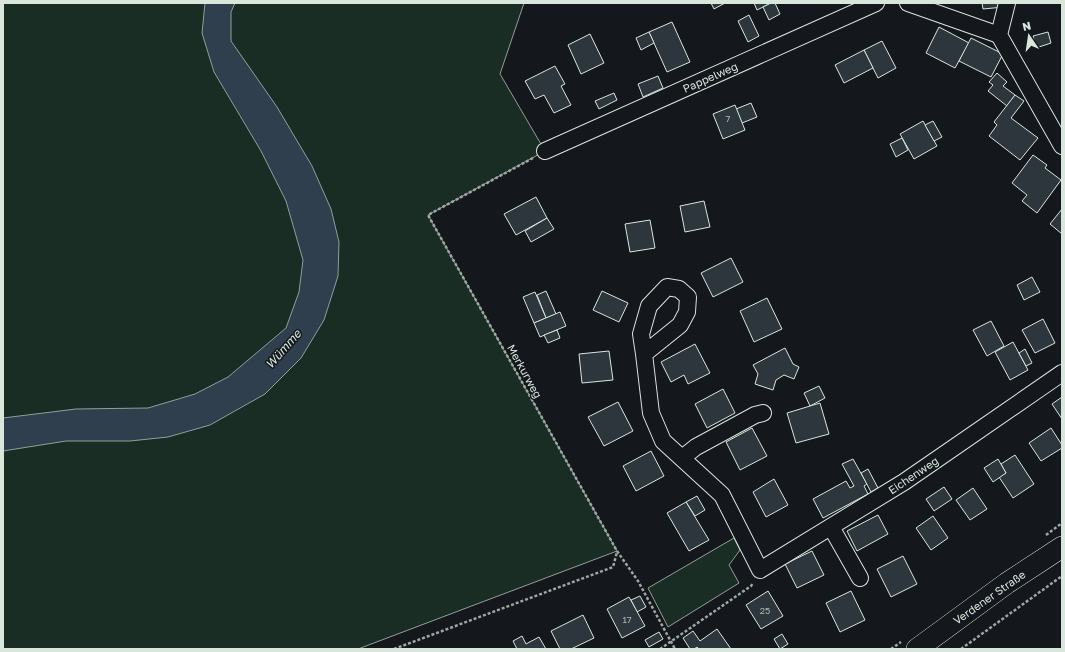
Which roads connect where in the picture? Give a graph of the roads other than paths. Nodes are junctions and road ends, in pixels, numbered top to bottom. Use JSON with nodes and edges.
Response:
{"nodes":[{"id":1,"x":876,"y":3,"type":"edge"},
{"id":2,"x":908,"y":3,"type":"edge"},
{"id":3,"x":1007,"y":3,"type":"edge"},
{"id":4,"x":999,"y":36,"type":"junction"},
{"id":5,"x":1062,"y":146,"type":"edge"},
{"id":6,"x":545,"y":151,"type":"road end"},
{"id":7,"x":644,"y":354,"type":"dead end"},
{"id":8,"x":1062,"y":372,"type":"edge"},
{"id":9,"x":763,"y":413,"type":"dead end"},
{"id":10,"x":682,"y":458,"type":"junction"},
{"id":11,"x":832,"y":527,"type":"junction"},
{"id":12,"x":1062,"y":547,"type":"edge"},
{"id":13,"x":860,"y":578,"type":"dead end"},
{"id":14,"x":917,"y":649,"type":"edge"}],
"edges":[{"from":1,"to":6,"type":"street","name":"Pappelweg"},
{"from":2,"to":4,"type":"street"},
{"from":3,"to":4,"type":"street"},
{"from":4,"to":5,"type":"street"},
{"from":7,"to":10,"type":"street"},
{"from":8,"to":11,"type":"street","name":"Eichenweg"},
{"from":9,"to":10,"type":"street"},
{"from":10,"to":11,"type":"street","name":"Eichenweg"},
{"from":11,"to":13,"type":"street"},
{"from":12,"to":14,"type":"main road","name":"Verdener Straße"}]}
